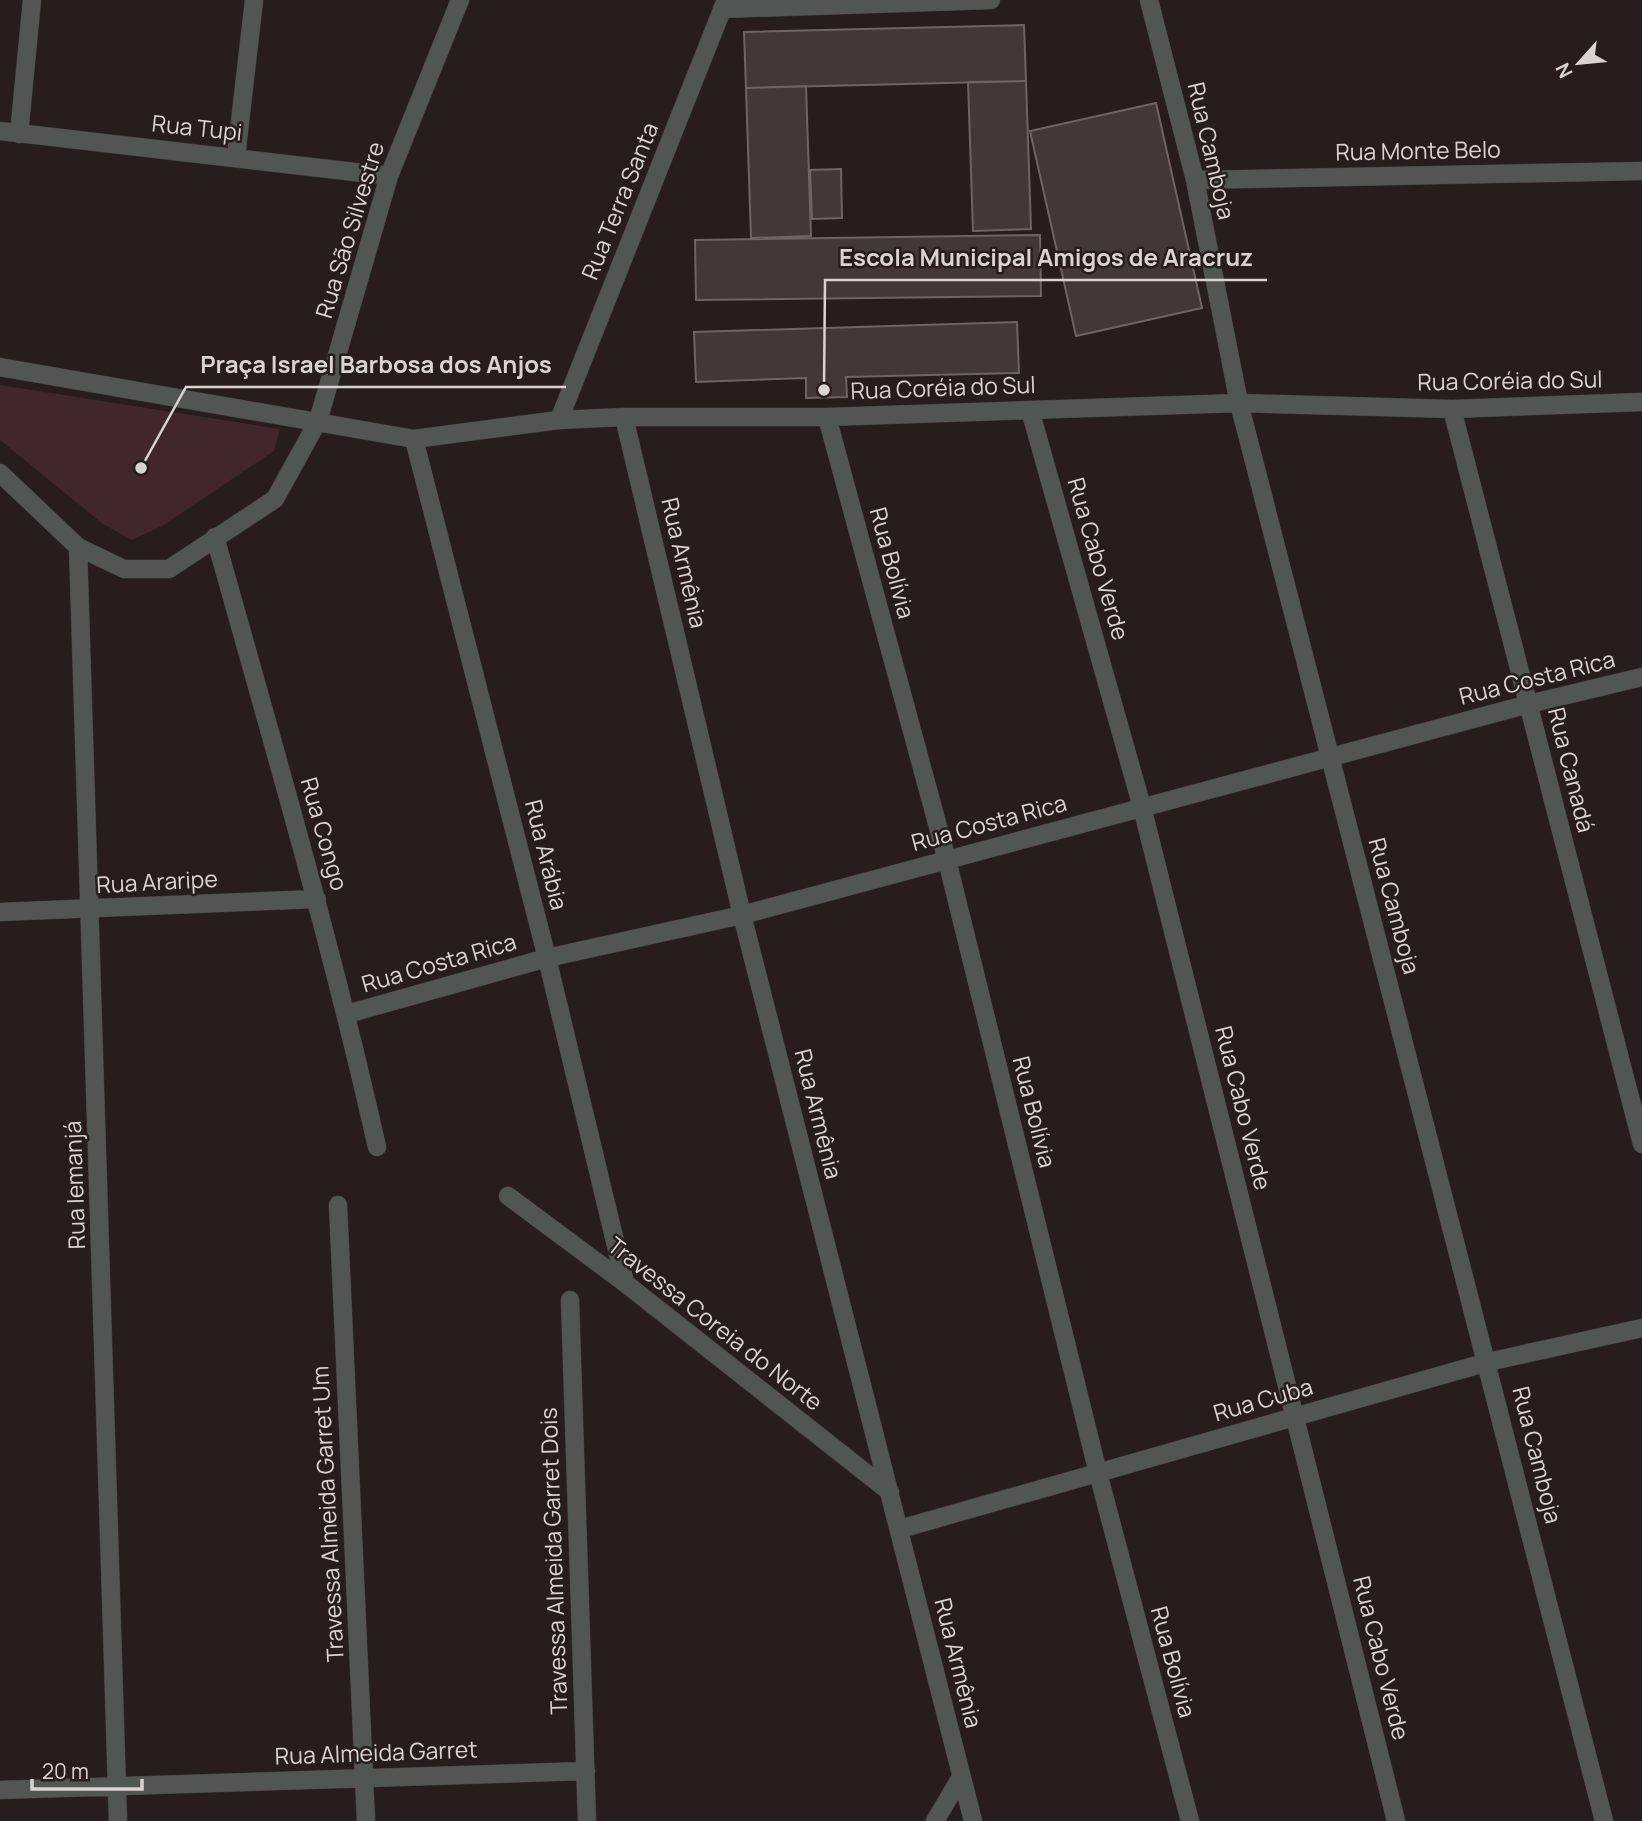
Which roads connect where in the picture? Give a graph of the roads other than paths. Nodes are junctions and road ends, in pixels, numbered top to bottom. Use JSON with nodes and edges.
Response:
{"nodes":[{"id":1,"x":32,"y":0,"type":"edge"},
{"id":2,"x":254,"y":0,"type":"edge"},
{"id":3,"x":460,"y":0,"type":"edge"},
{"id":4,"x":991,"y":0,"type":"edge"},
{"id":5,"x":1149,"y":0,"type":"edge"},
{"id":6,"x":724,"y":4,"type":"edge"},
{"id":7,"x":0,"y":131,"type":"edge"},
{"id":8,"x":19,"y":134,"type":"junction"},
{"id":9,"x":236,"y":157,"type":"junction"},
{"id":10,"x":1642,"y":171,"type":"edge"},
{"id":11,"x":389,"y":176,"type":"junction"},
{"id":12,"x":1195,"y":180,"type":"junction"},
{"id":13,"x":0,"y":368,"type":"edge"},
{"id":14,"x":1642,"y":402,"type":"edge"},
{"id":15,"x":1239,"y":403,"type":"junction"},
{"id":16,"x":1452,"y":409,"type":"junction"},
{"id":17,"x":1030,"y":410,"type":"junction"},
{"id":18,"x":827,"y":416,"type":"junction"},
{"id":19,"x":624,"y":417,"type":"junction"},
{"id":20,"x":559,"y":420,"type":"junction"},
{"id":21,"x":318,"y":421,"type":"junction"},
{"id":22,"x":414,"y":439,"type":"junction"},
{"id":23,"x":0,"y":473,"type":"edge"},
{"id":24,"x":215,"y":537,"type":"junction"},
{"id":25,"x":78,"y":548,"type":"junction"},
{"id":26,"x":1642,"y":677,"type":"edge"},
{"id":27,"x":1529,"y":704,"type":"junction"},
{"id":28,"x":1331,"y":759,"type":"junction"},
{"id":29,"x":1142,"y":807,"type":"junction"},
{"id":30,"x":947,"y":860,"type":"junction"},
{"id":31,"x":317,"y":899,"type":"junction"},
{"id":32,"x":91,"y":909,"type":"junction"},
{"id":33,"x":0,"y":912,"type":"edge"},
{"id":34,"x":742,"y":915,"type":"junction"},
{"id":35,"x":547,"y":958,"type":"junction"},
{"id":36,"x":347,"y":1014,"type":"junction"},
{"id":37,"x":1642,"y":1144,"type":"edge"},
{"id":38,"x":377,"y":1147,"type":"dead end"},
{"id":39,"x":508,"y":1196,"type":"dead end"},
{"id":40,"x":338,"y":1205,"type":"dead end"},
{"id":41,"x":625,"y":1283,"type":"junction"},
{"id":42,"x":570,"y":1300,"type":"dead end"},
{"id":43,"x":1642,"y":1328,"type":"edge"},
{"id":44,"x":1488,"y":1362,"type":"junction"},
{"id":45,"x":1295,"y":1416,"type":"junction"},
{"id":46,"x":1098,"y":1473,"type":"junction"},
{"id":47,"x":890,"y":1492,"type":"junction"},
{"id":48,"x":900,"y":1529,"type":"junction"},
{"id":49,"x":586,"y":1771,"type":"junction"},
{"id":50,"x":961,"y":1777,"type":"junction"},
{"id":51,"x":365,"y":1778,"type":"junction"},
{"id":52,"x":117,"y":1787,"type":"junction"},
{"id":53,"x":0,"y":1790,"type":"edge"},
{"id":54,"x":118,"y":1821,"type":"edge"},
{"id":55,"x":366,"y":1821,"type":"edge"},
{"id":56,"x":587,"y":1821,"type":"edge"},
{"id":57,"x":935,"y":1821,"type":"edge"},
{"id":58,"x":973,"y":1821,"type":"edge"},
{"id":59,"x":1190,"y":1821,"type":"edge"},
{"id":60,"x":1396,"y":1821,"type":"edge"},
{"id":61,"x":1604,"y":1821,"type":"edge"}],
"edges":[{"from":1,"to":8,"type":"street"},
{"from":2,"to":9,"type":"street"},
{"from":3,"to":11,"type":"street","name":"Rua São Silvestre"},
{"from":4,"to":6,"type":"street"},
{"from":5,"to":12,"type":"street","name":"Rua Camboja"},
{"from":6,"to":20,"type":"street","name":"Rua Terra Santa"},
{"from":7,"to":8,"type":"street","name":"Rua Tupi"},
{"from":8,"to":9,"type":"street","name":"Rua Tupi"},
{"from":9,"to":11,"type":"street","name":"Rua Tupi"},
{"from":10,"to":12,"type":"street","name":"Rua Monte Belo"},
{"from":11,"to":21,"type":"street","name":"Rua São Silvestre"},
{"from":12,"to":15,"type":"street","name":"Rua Camboja"},
{"from":13,"to":21,"type":"street","name":"Rua Coréia do Sul"},
{"from":14,"to":16,"type":"street","name":"Rua Coréia do Sul"},
{"from":15,"to":16,"type":"street","name":"Rua Coréia do Sul"},
{"from":15,"to":17,"type":"street","name":"Rua Coréia do Sul"},
{"from":15,"to":28,"type":"street","name":"Rua Camboja"},
{"from":16,"to":27,"type":"street","name":"Rua Canadá"},
{"from":17,"to":18,"type":"street","name":"Rua Coréia do Sul"},
{"from":17,"to":29,"type":"street","name":"Rua Cabo Verde"},
{"from":18,"to":19,"type":"street","name":"Rua Coréia do Sul"},
{"from":18,"to":30,"type":"street","name":"Rua Bolívia"},
{"from":19,"to":20,"type":"street","name":"Rua Coréia do Sul"},
{"from":19,"to":34,"type":"street","name":"Rua Armênia"},
{"from":20,"to":22,"type":"street","name":"Rua Coréia do Sul"},
{"from":21,"to":22,"type":"street","name":"Rua Coréia do Sul"},
{"from":21,"to":24,"type":"street","name":"Rua São Silvestre"},
{"from":22,"to":35,"type":"street","name":"Rua Arábia"},
{"from":23,"to":25,"type":"street","name":"Rua São Silvestre"},
{"from":24,"to":25,"type":"street","name":"Rua São Silvestre"},
{"from":24,"to":31,"type":"street","name":"Rua Congo"},
{"from":25,"to":32,"type":"street","name":"Rua Iemanjá"},
{"from":26,"to":27,"type":"street","name":"Rua Costa Rica"},
{"from":27,"to":28,"type":"street","name":"Rua Costa Rica"},
{"from":27,"to":37,"type":"street","name":"Rua Canadá"},
{"from":28,"to":29,"type":"street","name":"Rua Costa Rica"},
{"from":28,"to":44,"type":"street","name":"Rua Camboja"},
{"from":29,"to":30,"type":"street","name":"Rua Costa Rica"},
{"from":29,"to":45,"type":"street","name":"Rua Cabo Verde"},
{"from":30,"to":34,"type":"street","name":"Rua Costa Rica"},
{"from":30,"to":46,"type":"street","name":"Rua Bolívia"},
{"from":31,"to":32,"type":"street","name":"Rua Araripe"},
{"from":31,"to":36,"type":"street","name":"Rua Congo"},
{"from":32,"to":33,"type":"street","name":"Rua Araripe"},
{"from":32,"to":52,"type":"street","name":"Rua Iemanjá"},
{"from":34,"to":35,"type":"street","name":"Rua Costa Rica"},
{"from":34,"to":47,"type":"street","name":"Rua Armênia"},
{"from":35,"to":36,"type":"street","name":"Rua Costa Rica"},
{"from":35,"to":41,"type":"street","name":"Rua Arábia"},
{"from":36,"to":38,"type":"street","name":"Rua Congo"},
{"from":39,"to":41,"type":"street","name":"Travessa Coreia do Norte"},
{"from":40,"to":51,"type":"street","name":"Travessa Almeida Garret Um"},
{"from":41,"to":47,"type":"street","name":"Travessa Coreia do Norte"},
{"from":42,"to":49,"type":"street","name":"Travessa Almeida Garret Dois"},
{"from":43,"to":44,"type":"street","name":"Rua Cuba"},
{"from":44,"to":45,"type":"street","name":"Rua Cuba"},
{"from":44,"to":61,"type":"street","name":"Rua Camboja"},
{"from":45,"to":46,"type":"street","name":"Rua Cuba"},
{"from":45,"to":60,"type":"street","name":"Rua Cabo Verde"},
{"from":46,"to":48,"type":"street","name":"Rua Cuba"},
{"from":46,"to":59,"type":"street","name":"Rua Bolívia"},
{"from":47,"to":48,"type":"street","name":"Rua Armênia"},
{"from":48,"to":50,"type":"street","name":"Rua Armênia"},
{"from":49,"to":51,"type":"street","name":"Rua Almeida Garret"},
{"from":49,"to":56,"type":"street","name":"Travessa Almeida Garret Dois"},
{"from":50,"to":57,"type":"street"},
{"from":50,"to":58,"type":"street","name":"Rua Armênia"},
{"from":51,"to":52,"type":"street","name":"Rua Almeida Garret"},
{"from":51,"to":55,"type":"street","name":"Travessa Almeida Garret Um"},
{"from":52,"to":53,"type":"street","name":"Rua Almeida Garret"},
{"from":52,"to":54,"type":"street","name":"Rua Iemanjá"}]}
